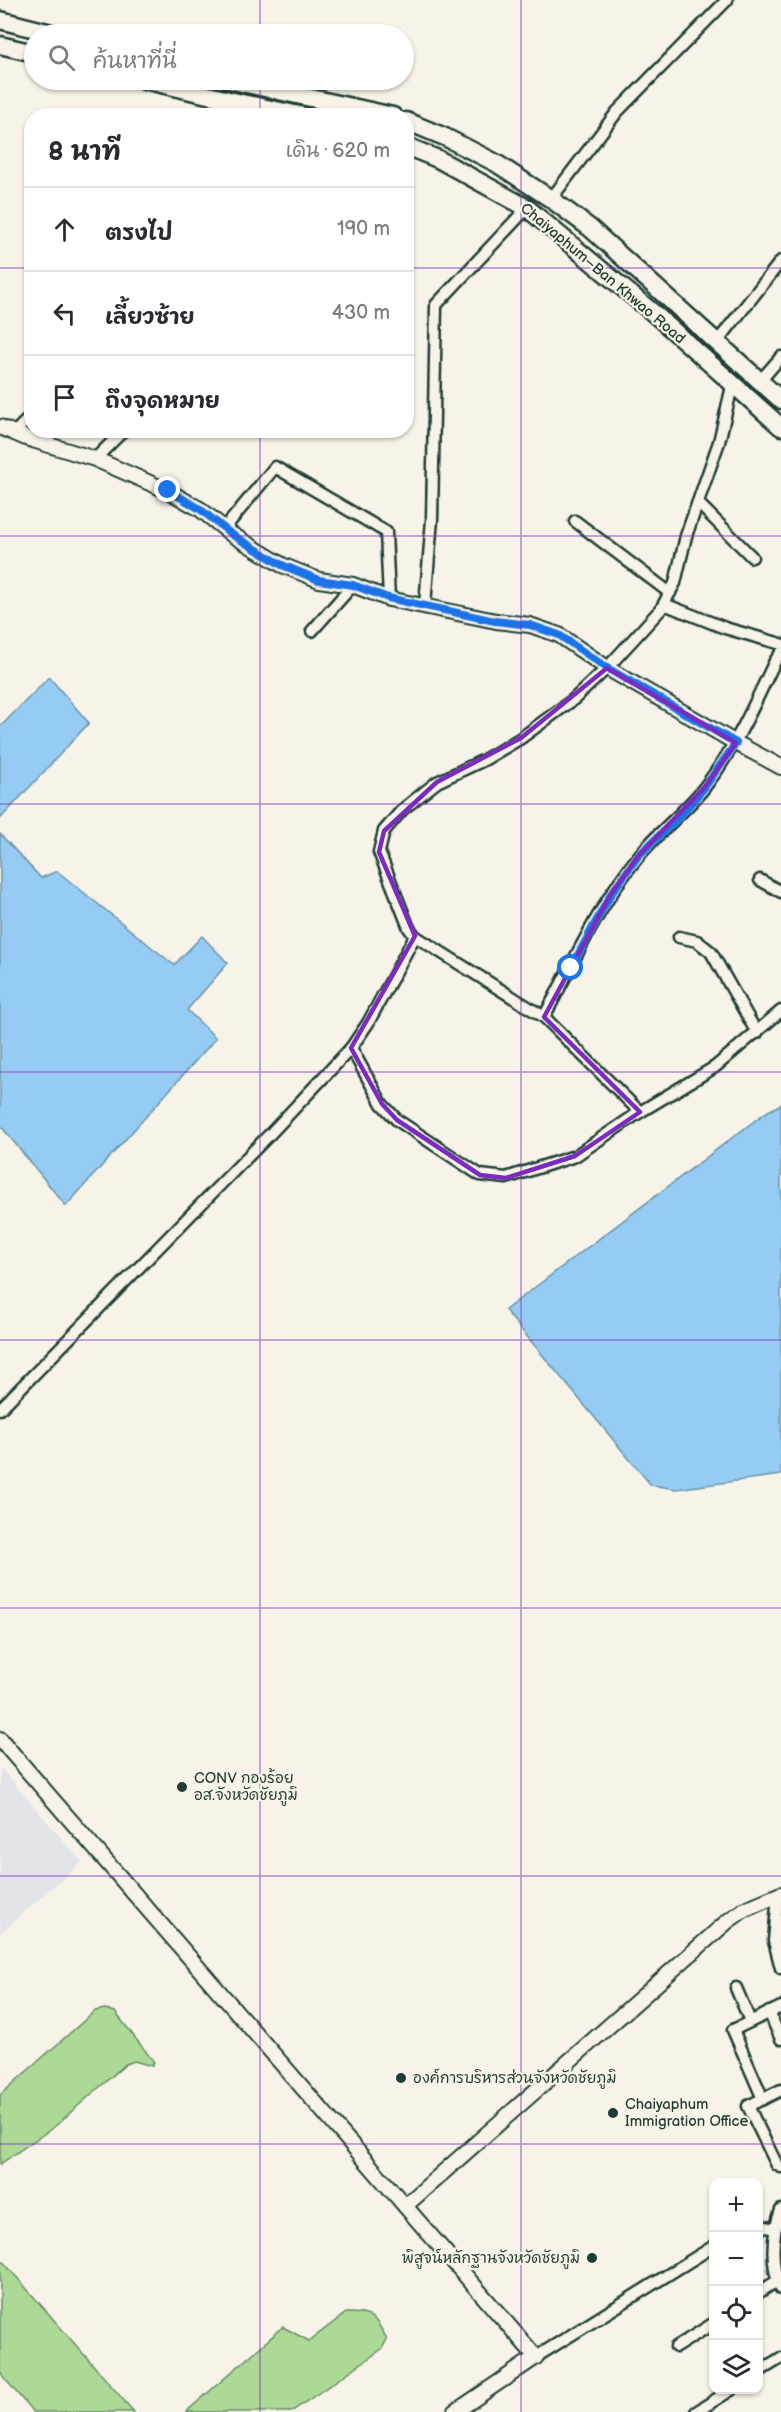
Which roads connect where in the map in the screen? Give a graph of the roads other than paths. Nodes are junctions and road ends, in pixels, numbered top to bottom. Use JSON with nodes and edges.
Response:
{"nodes":[{"id":1,"x":727,"y":0,"type":"edge"},
{"id":2,"x":0,"y":20,"type":"edge"},
{"id":3,"x":24,"y":26,"type":"edge"},
{"id":4,"x":0,"y":45,"type":"edge"},
{"id":5,"x":24,"y":51,"type":"edge"},
{"id":6,"x":186,"y":90,"type":"edge"},
{"id":7,"x":275,"y":90,"type":"edge"},
{"id":8,"x":233,"y":101,"type":"junction"},
{"id":9,"x":224,"y":108,"type":"edge"},
{"id":10,"x":266,"y":108,"type":"edge"},
{"id":11,"x":357,"y":108,"type":"edge"},
{"id":12,"x":414,"y":124,"type":"edge"},
{"id":13,"x":414,"y":149,"type":"edge"},
{"id":14,"x":551,"y":199,"type":"junction"},
{"id":15,"x":527,"y":208,"type":"junction"},
{"id":16,"x":781,"y":261,"type":"edge"},
{"id":17,"x":718,"y":341,"type":"junction"},
{"id":18,"x":781,"y":357,"type":"edge"},
{"id":19,"x":760,"y":381,"type":"junction"},
{"id":20,"x":733,"y":382,"type":"junction"},
{"id":21,"x":781,"y":400,"type":"edge"},
{"id":22,"x":24,"y":423,"type":"edge"},
{"id":23,"x":0,"y":427,"type":"edge"},
{"id":24,"x":781,"y":427,"type":"edge"},
{"id":25,"x":14,"y":433,"type":"junction"},
{"id":26,"x":24,"y":436,"type":"edge"},
{"id":27,"x":30,"y":438,"type":"edge"},
{"id":28,"x":116,"y":438,"type":"edge"},
{"id":29,"x":95,"y":459,"type":"junction"},
{"id":30,"x":698,"y":503,"type":"junction"},
{"id":31,"x":575,"y":521,"type":"dead end"},
{"id":32,"x":224,"y":528,"type":"junction"},
{"id":33,"x":752,"y":557,"type":"dead end"},
{"id":34,"x":353,"y":585,"type":"junction"},
{"id":35,"x":670,"y":593,"type":"junction"},
{"id":36,"x":388,"y":598,"type":"junction"},
{"id":37,"x":664,"y":604,"type":"junction"},
{"id":38,"x":425,"y":605,"type":"junction"},
{"id":39,"x":312,"y":631,"type":"dead end"},
{"id":40,"x":781,"y":644,"type":"edge"},
{"id":41,"x":781,"y":653,"type":"edge"},
{"id":42,"x":607,"y":668,"type":"junction"},
{"id":43,"x":736,"y":743,"type":"junction"},
{"id":44,"x":781,"y":767,"type":"edge"},
{"id":45,"x":760,"y":880,"type":"dead end"},
{"id":46,"x":781,"y":892,"type":"edge"},
{"id":47,"x":415,"y":936,"type":"junction"},
{"id":48,"x":679,"y":937,"type":"dead end"},
{"id":49,"x":781,"y":1011,"type":"edge"},
{"id":50,"x":544,"y":1017,"type":"junction"},
{"id":51,"x":757,"y":1033,"type":"junction"},
{"id":52,"x":351,"y":1048,"type":"junction"},
{"id":53,"x":640,"y":1112,"type":"junction"},
{"id":54,"x":0,"y":1409,"type":"edge"},
{"id":55,"x":0,"y":1739,"type":"edge"},
{"id":56,"x":780,"y":1894,"type":"edge"},
{"id":57,"x":781,"y":1968,"type":"edge"},
{"id":58,"x":736,"y":1988,"type":"dead end"},
{"id":59,"x":781,"y":2007,"type":"edge"},
{"id":60,"x":770,"y":2012,"type":"junction"},
{"id":61,"x":750,"y":2021,"type":"junction"},
{"id":62,"x":781,"y":2039,"type":"edge"},
{"id":63,"x":780,"y":2095,"type":"edge"},
{"id":64,"x":763,"y":2099,"type":"junction"},
{"id":65,"x":781,"y":2167,"type":"edge"},
{"id":66,"x":405,"y":2206,"type":"junction"},
{"id":67,"x":781,"y":2210,"type":"edge"},
{"id":68,"x":763,"y":2226,"type":"edge"},
{"id":69,"x":774,"y":2229,"type":"junction"},
{"id":70,"x":709,"y":2249,"type":"edge"},
{"id":71,"x":779,"y":2285,"type":"edge"},
{"id":72,"x":763,"y":2291,"type":"edge"},
{"id":73,"x":709,"y":2326,"type":"edge"},
{"id":74,"x":676,"y":2347,"type":"dead end"},
{"id":75,"x":536,"y":2357,"type":"junction"},
{"id":76,"x":781,"y":2358,"type":"edge"},
{"id":77,"x":763,"y":2369,"type":"edge"},
{"id":78,"x":725,"y":2394,"type":"edge"},
{"id":79,"x":454,"y":2412,"type":"edge"},
{"id":80,"x":696,"y":2412,"type":"edge"}],
"edges":[{"from":1,"to":14,"type":"street"},
{"from":2,"to":3,"type":"main road"},
{"from":4,"to":5,"type":"main road"},
{"from":6,"to":8,"type":"main road"},
{"from":7,"to":11,"type":"main road"},
{"from":8,"to":9,"type":"street"},
{"from":8,"to":10,"type":"main road"},
{"from":12,"to":14,"type":"main road","name":"Chaiyaphum–Ban Khwao Road"},
{"from":13,"to":15,"type":"main road","name":"Chaiyaphum–Ban Khwao Road"},
{"from":14,"to":17,"type":"main road","name":"Chaiyaphum–Ban Khwao Road"},
{"from":15,"to":20,"type":"main road","name":"Chaiyaphum–Ban Khwao Road"},
{"from":15,"to":38,"type":"street"},
{"from":16,"to":17,"type":"street"},
{"from":17,"to":19,"type":"main road","name":"Chaiyaphum–Ban Khwao Road"},
{"from":18,"to":19,"type":"street"},
{"from":19,"to":21,"type":"main road","name":"Chaiyaphum–Ban Khwao Road"},
{"from":20,"to":24,"type":"main road","name":"Chaiyaphum–Ban Khwao Road"},
{"from":20,"to":30,"type":"street"},
{"from":22,"to":25,"type":"street"},
{"from":23,"to":25,"type":"street"},
{"from":25,"to":26,"type":"street"},
{"from":27,"to":29,"type":"street"},
{"from":28,"to":29,"type":"street"},
{"from":29,"to":32,"type":"street"},
{"from":30,"to":33,"type":"street"},
{"from":30,"to":35,"type":"street"},
{"from":31,"to":35,"type":"street"},
{"from":32,"to":34,"type":"street"},
{"from":32,"to":36,"type":"street"},
{"from":34,"to":36,"type":"street"},
{"from":34,"to":39,"type":"street"},
{"from":35,"to":37,"type":"street"},
{"from":36,"to":38,"type":"street"},
{"from":37,"to":40,"type":"street"},
{"from":37,"to":42,"type":"street"},
{"from":38,"to":42,"type":"street"},
{"from":41,"to":43,"type":"street"},
{"from":42,"to":43,"type":"street"},
{"from":42,"to":47,"type":"street"},
{"from":43,"to":44,"type":"street"},
{"from":43,"to":50,"type":"street"},
{"from":45,"to":46,"type":"street"},
{"from":47,"to":50,"type":"street"},
{"from":47,"to":52,"type":"street"},
{"from":48,"to":51,"type":"street"},
{"from":49,"to":51,"type":"street"},
{"from":50,"to":53,"type":"street"},
{"from":51,"to":53,"type":"street"},
{"from":52,"to":53,"type":"street"},
{"from":52,"to":54,"type":"street"},
{"from":55,"to":66,"type":"street"},
{"from":56,"to":57,"type":"street"},
{"from":56,"to":66,"type":"street"},
{"from":58,"to":61,"type":"street"},
{"from":59,"to":60,"type":"street"},
{"from":60,"to":61,"type":"street"},
{"from":60,"to":62,"type":"street"},
{"from":61,"to":64,"type":"street"},
{"from":63,"to":64,"type":"street"},
{"from":64,"to":65,"type":"street"},
{"from":66,"to":75,"type":"street"},
{"from":67,"to":69,"type":"street"},
{"from":68,"to":69,"type":"street"},
{"from":69,"to":71,"type":"street"},
{"from":70,"to":75,"type":"street"},
{"from":71,"to":72,"type":"street"},
{"from":73,"to":74,"type":"street"},
{"from":75,"to":79,"type":"street"},
{"from":76,"to":77,"type":"street"},
{"from":78,"to":80,"type":"street"}]}
